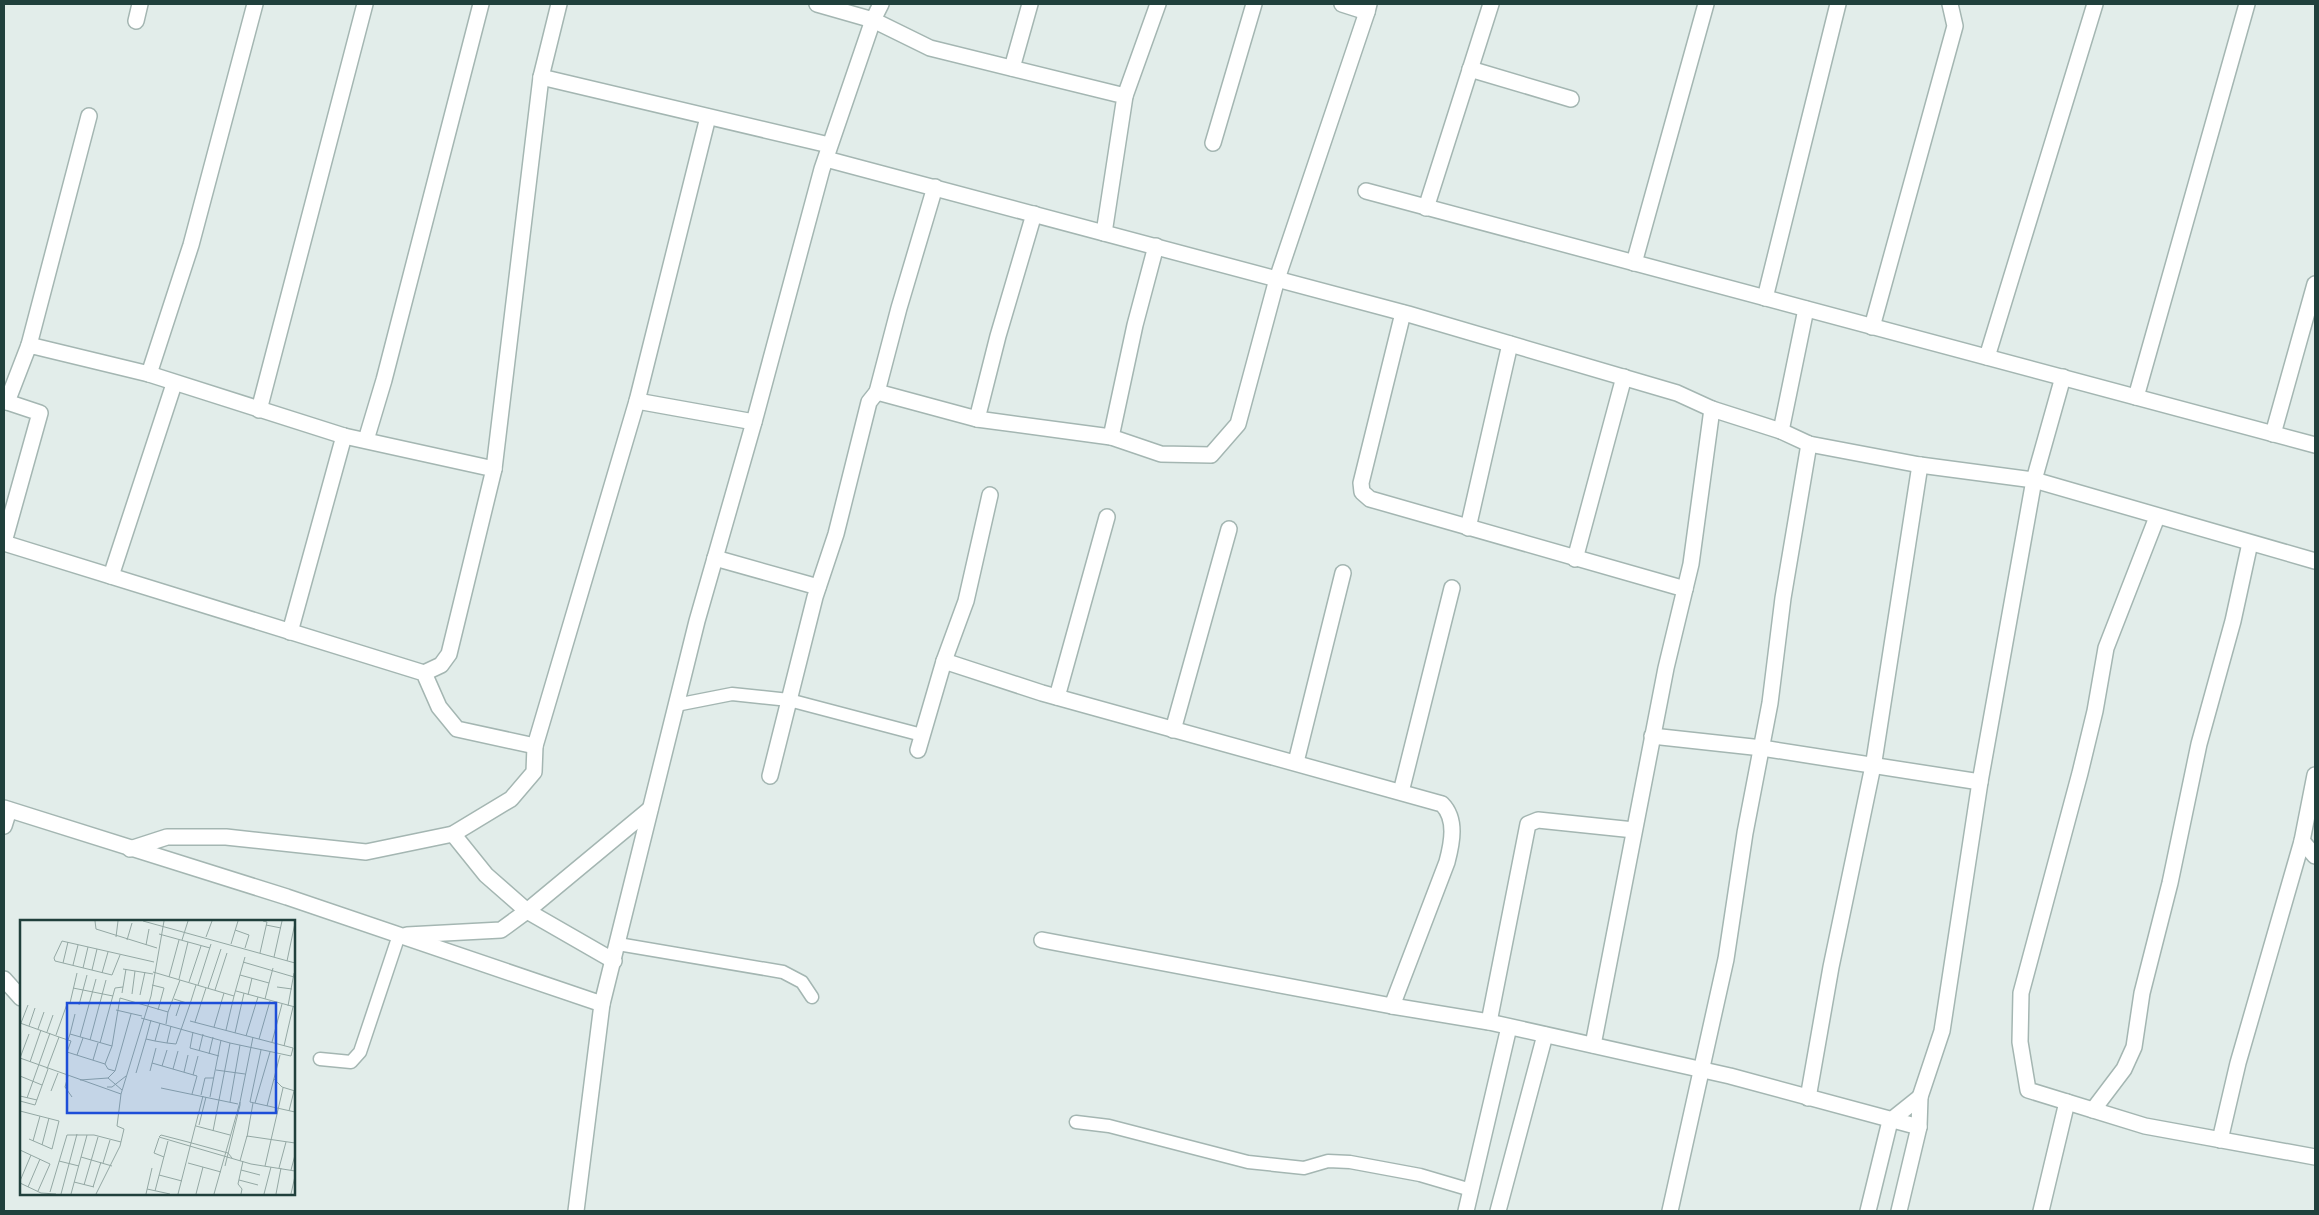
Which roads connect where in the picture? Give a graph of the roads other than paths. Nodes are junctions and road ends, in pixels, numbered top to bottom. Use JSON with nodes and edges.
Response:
{"nodes":[{"id":1,"x":140,"y":4,"type":"edge"},
{"id":2,"x":255,"y":4,"type":"edge"},
{"id":3,"x":365,"y":4,"type":"edge"},
{"id":4,"x":481,"y":4,"type":"edge"},
{"id":5,"x":560,"y":4,"type":"edge"},
{"id":6,"x":817,"y":4,"type":"edge"},
{"id":7,"x":881,"y":4,"type":"edge"},
{"id":8,"x":1030,"y":4,"type":"edge"},
{"id":9,"x":1158,"y":4,"type":"edge"},
{"id":10,"x":1254,"y":4,"type":"edge"},
{"id":11,"x":1342,"y":4,"type":"edge"},
{"id":12,"x":1491,"y":4,"type":"edge"},
{"id":13,"x":1706,"y":4,"type":"edge"},
{"id":14,"x":1838,"y":4,"type":"edge"},
{"id":15,"x":1950,"y":4,"type":"edge"},
{"id":16,"x":2095,"y":4,"type":"edge"},
{"id":17,"x":2247,"y":4,"type":"edge"},
{"id":18,"x":1368,"y":8,"type":"edge"},
{"id":19,"x":873,"y":20,"type":"junction"},
{"id":20,"x":136,"y":21,"type":"dead end"},
{"id":21,"x":1012,"y":68,"type":"junction"},
{"id":22,"x":1470,"y":69,"type":"junction"},
{"id":23,"x":541,"y":77,"type":"junction"},
{"id":24,"x":1125,"y":96,"type":"junction"},
{"id":25,"x":1571,"y":99,"type":"dead end"},
{"id":26,"x":89,"y":116,"type":"dead end"},
{"id":27,"x":708,"y":116,"type":"junction"},
{"id":28,"x":1213,"y":143,"type":"dead end"},
{"id":29,"x":828,"y":152,"type":"junction"},
{"id":30,"x":935,"y":187,"type":"junction"},
{"id":31,"x":1366,"y":191,"type":"dead end"},
{"id":32,"x":1426,"y":208,"type":"junction"},
{"id":33,"x":1034,"y":214,"type":"junction"},
{"id":34,"x":1104,"y":233,"type":"junction"},
{"id":35,"x":1156,"y":246,"type":"junction"},
{"id":36,"x":1634,"y":263,"type":"junction"},
{"id":37,"x":1277,"y":279,"type":"junction"},
{"id":38,"x":2315,"y":284,"type":"edge"},
{"id":39,"x":1765,"y":298,"type":"junction"},
{"id":40,"x":1806,"y":309,"type":"junction"},
{"id":41,"x":1403,"y":313,"type":"junction"},
{"id":42,"x":1872,"y":326,"type":"junction"},
{"id":43,"x":1510,"y":344,"type":"junction"},
{"id":44,"x":29,"y":345,"type":"junction"},
{"id":45,"x":1986,"y":357,"type":"junction"},
{"id":46,"x":148,"y":374,"type":"junction"},
{"id":47,"x":1624,"y":377,"type":"junction"},
{"id":48,"x":2063,"y":377,"type":"junction"},
{"id":49,"x":174,"y":384,"type":"junction"},
{"id":50,"x":877,"y":392,"type":"junction"},
{"id":51,"x":2136,"y":397,"type":"junction"},
{"id":52,"x":637,"y":401,"type":"junction"},
{"id":53,"x":6,"y":402,"type":"edge"},
{"id":54,"x":1712,"y":409,"type":"junction"},
{"id":55,"x":259,"y":410,"type":"junction"},
{"id":56,"x":977,"y":419,"type":"junction"},
{"id":57,"x":754,"y":422,"type":"junction"},
{"id":58,"x":1781,"y":431,"type":"junction"},
{"id":59,"x":2273,"y":434,"type":"junction"},
{"id":60,"x":344,"y":436,"type":"junction"},
{"id":61,"x":1111,"y":437,"type":"junction"},
{"id":62,"x":366,"y":440,"type":"junction"},
{"id":63,"x":1809,"y":444,"type":"junction"},
{"id":64,"x":2315,"y":445,"type":"edge"},
{"id":65,"x":1920,"y":465,"type":"junction"},
{"id":66,"x":494,"y":470,"type":"junction"},
{"id":67,"x":2034,"y":480,"type":"junction"},
{"id":68,"x":990,"y":494,"type":"dead end"},
{"id":69,"x":1107,"y":517,"type":"dead end"},
{"id":70,"x":2157,"y":517,"type":"junction"},
{"id":71,"x":1468,"y":528,"type":"junction"},
{"id":72,"x":1229,"y":529,"type":"dead end"},
{"id":73,"x":4,"y":542,"type":"edge"},
{"id":74,"x":2250,"y":543,"type":"junction"},
{"id":75,"x":715,"y":558,"type":"junction"},
{"id":76,"x":1575,"y":559,"type":"junction"},
{"id":77,"x":2315,"y":561,"type":"edge"},
{"id":78,"x":1344,"y":574,"type":"dead end"},
{"id":79,"x":111,"y":576,"type":"junction"},
{"id":80,"x":818,"y":587,"type":"junction"},
{"id":81,"x":1452,"y":588,"type":"dead end"},
{"id":82,"x":1685,"y":589,"type":"junction"},
{"id":83,"x":290,"y":632,"type":"junction"},
{"id":84,"x":944,"y":661,"type":"junction"},
{"id":85,"x":424,"y":673,"type":"junction"},
{"id":86,"x":1057,"y":698,"type":"junction"},
{"id":87,"x":789,"y":700,"type":"junction"},
{"id":88,"x":676,"y":705,"type":"junction"},
{"id":89,"x":1173,"y":730,"type":"junction"},
{"id":90,"x":922,"y":735,"type":"junction"},
{"id":91,"x":1652,"y":736,"type":"junction"},
{"id":92,"x":535,"y":746,"type":"junction"},
{"id":93,"x":1762,"y":748,"type":"junction"},
{"id":94,"x":918,"y":750,"type":"dead end"},
{"id":95,"x":1296,"y":762,"type":"junction"},
{"id":96,"x":1873,"y":766,"type":"junction"},
{"id":97,"x":2315,"y":775,"type":"edge"},
{"id":98,"x":770,"y":776,"type":"dead end"},
{"id":99,"x":1980,"y":782,"type":"junction"},
{"id":100,"x":1402,"y":792,"type":"junction"},
{"id":101,"x":6,"y":809,"type":"edge"},
{"id":102,"x":650,"y":809,"type":"junction"},
{"id":103,"x":4,"y":826,"type":"edge"},
{"id":104,"x":1634,"y":830,"type":"junction"},
{"id":105,"x":453,"y":834,"type":"junction"},
{"id":106,"x":2302,"y":841,"type":"junction"},
{"id":107,"x":130,"y":849,"type":"junction"},
{"id":108,"x":2315,"y":856,"type":"edge"},
{"id":109,"x":527,"y":911,"type":"junction"},
{"id":110,"x":399,"y":935,"type":"junction"},
{"id":111,"x":1042,"y":940,"type":"dead end"},
{"id":112,"x":618,"y":944,"type":"junction"},
{"id":113,"x":614,"y":961,"type":"junction"},
{"id":114,"x":4,"y":979,"type":"edge"},
{"id":115,"x":20,"y":997,"type":"edge"},
{"id":116,"x":812,"y":997,"type":"dead end"},
{"id":117,"x":602,"y":1004,"type":"junction"},
{"id":118,"x":1392,"y":1006,"type":"junction"},
{"id":119,"x":1490,"y":1022,"type":"junction"},
{"id":120,"x":1510,"y":1027,"type":"junction"},
{"id":121,"x":1545,"y":1035,"type":"junction"},
{"id":122,"x":1593,"y":1045,"type":"junction"},
{"id":123,"x":320,"y":1059,"type":"dead end"},
{"id":124,"x":1703,"y":1070,"type":"junction"},
{"id":125,"x":1920,"y":1097,"type":"junction"},
{"id":126,"x":1808,"y":1098,"type":"junction"},
{"id":127,"x":2067,"y":1102,"type":"junction"},
{"id":128,"x":2093,"y":1110,"type":"junction"},
{"id":129,"x":1890,"y":1121,"type":"junction"},
{"id":130,"x":1076,"y":1122,"type":"dead end"},
{"id":131,"x":1919,"y":1127,"type":"junction"},
{"id":132,"x":2220,"y":1140,"type":"junction"},
{"id":133,"x":2315,"y":1157,"type":"edge"},
{"id":134,"x":1471,"y":1190,"type":"junction"},
{"id":135,"x":576,"y":1211,"type":"edge"},
{"id":136,"x":1466,"y":1211,"type":"edge"},
{"id":137,"x":1498,"y":1211,"type":"edge"},
{"id":138,"x":1670,"y":1211,"type":"edge"},
{"id":139,"x":1868,"y":1211,"type":"edge"},
{"id":140,"x":1899,"y":1211,"type":"edge"},
{"id":141,"x":2042,"y":1211,"type":"edge"}],
"edges":[{"from":1,"to":20,"type":"street"},
{"from":2,"to":46,"type":"street"},
{"from":3,"to":55,"type":"street"},
{"from":4,"to":62,"type":"street"},
{"from":5,"to":23,"type":"street"},
{"from":6,"to":19,"type":"street"},
{"from":7,"to":19,"type":"street"},
{"from":8,"to":21,"type":"street"},
{"from":9,"to":24,"type":"street"},
{"from":10,"to":28,"type":"street"},
{"from":11,"to":18,"type":"street"},
{"from":12,"to":22,"type":"street"},
{"from":13,"to":36,"type":"street"},
{"from":14,"to":39,"type":"street"},
{"from":15,"to":42,"type":"street"},
{"from":16,"to":45,"type":"street"},
{"from":17,"to":51,"type":"street"},
{"from":18,"to":37,"type":"street"},
{"from":19,"to":21,"type":"street"},
{"from":19,"to":29,"type":"street"},
{"from":21,"to":24,"type":"street"},
{"from":22,"to":25,"type":"street"},
{"from":22,"to":32,"type":"street"},
{"from":23,"to":27,"type":"street"},
{"from":23,"to":66,"type":"street"},
{"from":24,"to":34,"type":"street"},
{"from":26,"to":44,"type":"street"},
{"from":27,"to":29,"type":"street"},
{"from":27,"to":52,"type":"street"},
{"from":29,"to":30,"type":"street"},
{"from":29,"to":57,"type":"street"},
{"from":30,"to":33,"type":"street"},
{"from":30,"to":50,"type":"street"},
{"from":31,"to":32,"type":"street"},
{"from":32,"to":36,"type":"street"},
{"from":33,"to":34,"type":"street"},
{"from":33,"to":56,"type":"street"},
{"from":34,"to":35,"type":"street"},
{"from":35,"to":37,"type":"street"},
{"from":35,"to":61,"type":"street"},
{"from":36,"to":39,"type":"street"},
{"from":37,"to":41,"type":"street"},
{"from":37,"to":61,"type":"street"},
{"from":38,"to":59,"type":"street"},
{"from":39,"to":40,"type":"street"},
{"from":40,"to":42,"type":"street"},
{"from":40,"to":58,"type":"street"},
{"from":41,"to":43,"type":"street"},
{"from":41,"to":71,"type":"street"},
{"from":42,"to":45,"type":"street"},
{"from":43,"to":47,"type":"street"},
{"from":43,"to":71,"type":"street"},
{"from":44,"to":46,"type":"street"},
{"from":44,"to":53,"type":"street"},
{"from":45,"to":48,"type":"street"},
{"from":46,"to":49,"type":"street"},
{"from":47,"to":54,"type":"street"},
{"from":47,"to":76,"type":"street"},
{"from":48,"to":51,"type":"street"},
{"from":48,"to":67,"type":"street"},
{"from":49,"to":55,"type":"street"},
{"from":49,"to":79,"type":"street"},
{"from":50,"to":56,"type":"street"},
{"from":50,"to":80,"type":"street"},
{"from":51,"to":59,"type":"street"},
{"from":52,"to":57,"type":"street"},
{"from":52,"to":92,"type":"street"},
{"from":53,"to":73,"type":"street"},
{"from":54,"to":58,"type":"street"},
{"from":54,"to":82,"type":"street"},
{"from":55,"to":60,"type":"street"},
{"from":56,"to":61,"type":"street"},
{"from":57,"to":75,"type":"street"},
{"from":58,"to":63,"type":"street"},
{"from":59,"to":64,"type":"street"},
{"from":60,"to":62,"type":"street"},
{"from":60,"to":83,"type":"street"},
{"from":62,"to":66,"type":"street"},
{"from":63,"to":65,"type":"street"},
{"from":63,"to":93,"type":"street"},
{"from":65,"to":67,"type":"street"},
{"from":65,"to":96,"type":"street"},
{"from":66,"to":85,"type":"street"},
{"from":67,"to":70,"type":"street"},
{"from":67,"to":99,"type":"street"},
{"from":68,"to":84,"type":"street"},
{"from":69,"to":86,"type":"street"},
{"from":70,"to":74,"type":"street"},
{"from":70,"to":127,"type":"street"},
{"from":71,"to":76,"type":"street"},
{"from":72,"to":89,"type":"street"},
{"from":73,"to":79,"type":"street"},
{"from":74,"to":77,"type":"street"},
{"from":74,"to":128,"type":"street"},
{"from":75,"to":80,"type":"street"},
{"from":75,"to":88,"type":"street"},
{"from":76,"to":82,"type":"street"},
{"from":78,"to":95,"type":"street"},
{"from":79,"to":83,"type":"street"},
{"from":80,"to":87,"type":"street"},
{"from":81,"to":100,"type":"street"},
{"from":82,"to":91,"type":"street"},
{"from":83,"to":85,"type":"street"},
{"from":84,"to":86,"type":"street"},
{"from":84,"to":90,"type":"street"},
{"from":85,"to":92,"type":"street"},
{"from":86,"to":89,"type":"street"},
{"from":87,"to":88,"type":"lane"},
{"from":87,"to":90,"type":"lane"},
{"from":87,"to":98,"type":"street"},
{"from":88,"to":102,"type":"street"},
{"from":89,"to":95,"type":"street"},
{"from":90,"to":94,"type":"street"},
{"from":91,"to":93,"type":"street"},
{"from":91,"to":104,"type":"street"},
{"from":92,"to":105,"type":"street"},
{"from":93,"to":96,"type":"street"},
{"from":93,"to":124,"type":"street"},
{"from":95,"to":100,"type":"street"},
{"from":96,"to":99,"type":"street"},
{"from":96,"to":126,"type":"street"},
{"from":97,"to":106,"type":"street"},
{"from":99,"to":125,"type":"street"},
{"from":100,"to":118,"type":"street"},
{"from":101,"to":103,"type":"street"},
{"from":101,"to":107,"type":"street"},
{"from":102,"to":109,"type":"street"},
{"from":102,"to":112,"type":"street"},
{"from":104,"to":119,"type":"street"},
{"from":104,"to":122,"type":"street"},
{"from":105,"to":107,"type":"street"},
{"from":105,"to":109,"type":"street"},
{"from":106,"to":108,"type":"street"},
{"from":106,"to":132,"type":"street"},
{"from":107,"to":110,"type":"street"},
{"from":109,"to":110,"type":"street"},
{"from":109,"to":113,"type":"street"},
{"from":110,"to":117,"type":"street"},
{"from":110,"to":123,"type":"lane"},
{"from":111,"to":118,"type":"street"},
{"from":112,"to":113,"type":"street"},
{"from":112,"to":116,"type":"lane"},
{"from":113,"to":117,"type":"street"},
{"from":114,"to":115,"type":"street"},
{"from":117,"to":135,"type":"street"},
{"from":118,"to":119,"type":"street"},
{"from":119,"to":120,"type":"street"},
{"from":120,"to":121,"type":"street"},
{"from":120,"to":134,"type":"street"},
{"from":121,"to":122,"type":"street"},
{"from":121,"to":137,"type":"street"},
{"from":122,"to":124,"type":"street"},
{"from":124,"to":126,"type":"street"},
{"from":124,"to":138,"type":"street"},
{"from":125,"to":129,"type":"street"},
{"from":125,"to":131,"type":"street"},
{"from":126,"to":129,"type":"street"},
{"from":127,"to":128,"type":"street"},
{"from":127,"to":141,"type":"street"},
{"from":128,"to":132,"type":"street"},
{"from":129,"to":131,"type":"street"},
{"from":129,"to":139,"type":"street"},
{"from":130,"to":134,"type":"lane"},
{"from":131,"to":140,"type":"street"},
{"from":132,"to":133,"type":"street"},
{"from":134,"to":136,"type":"street"}]}
